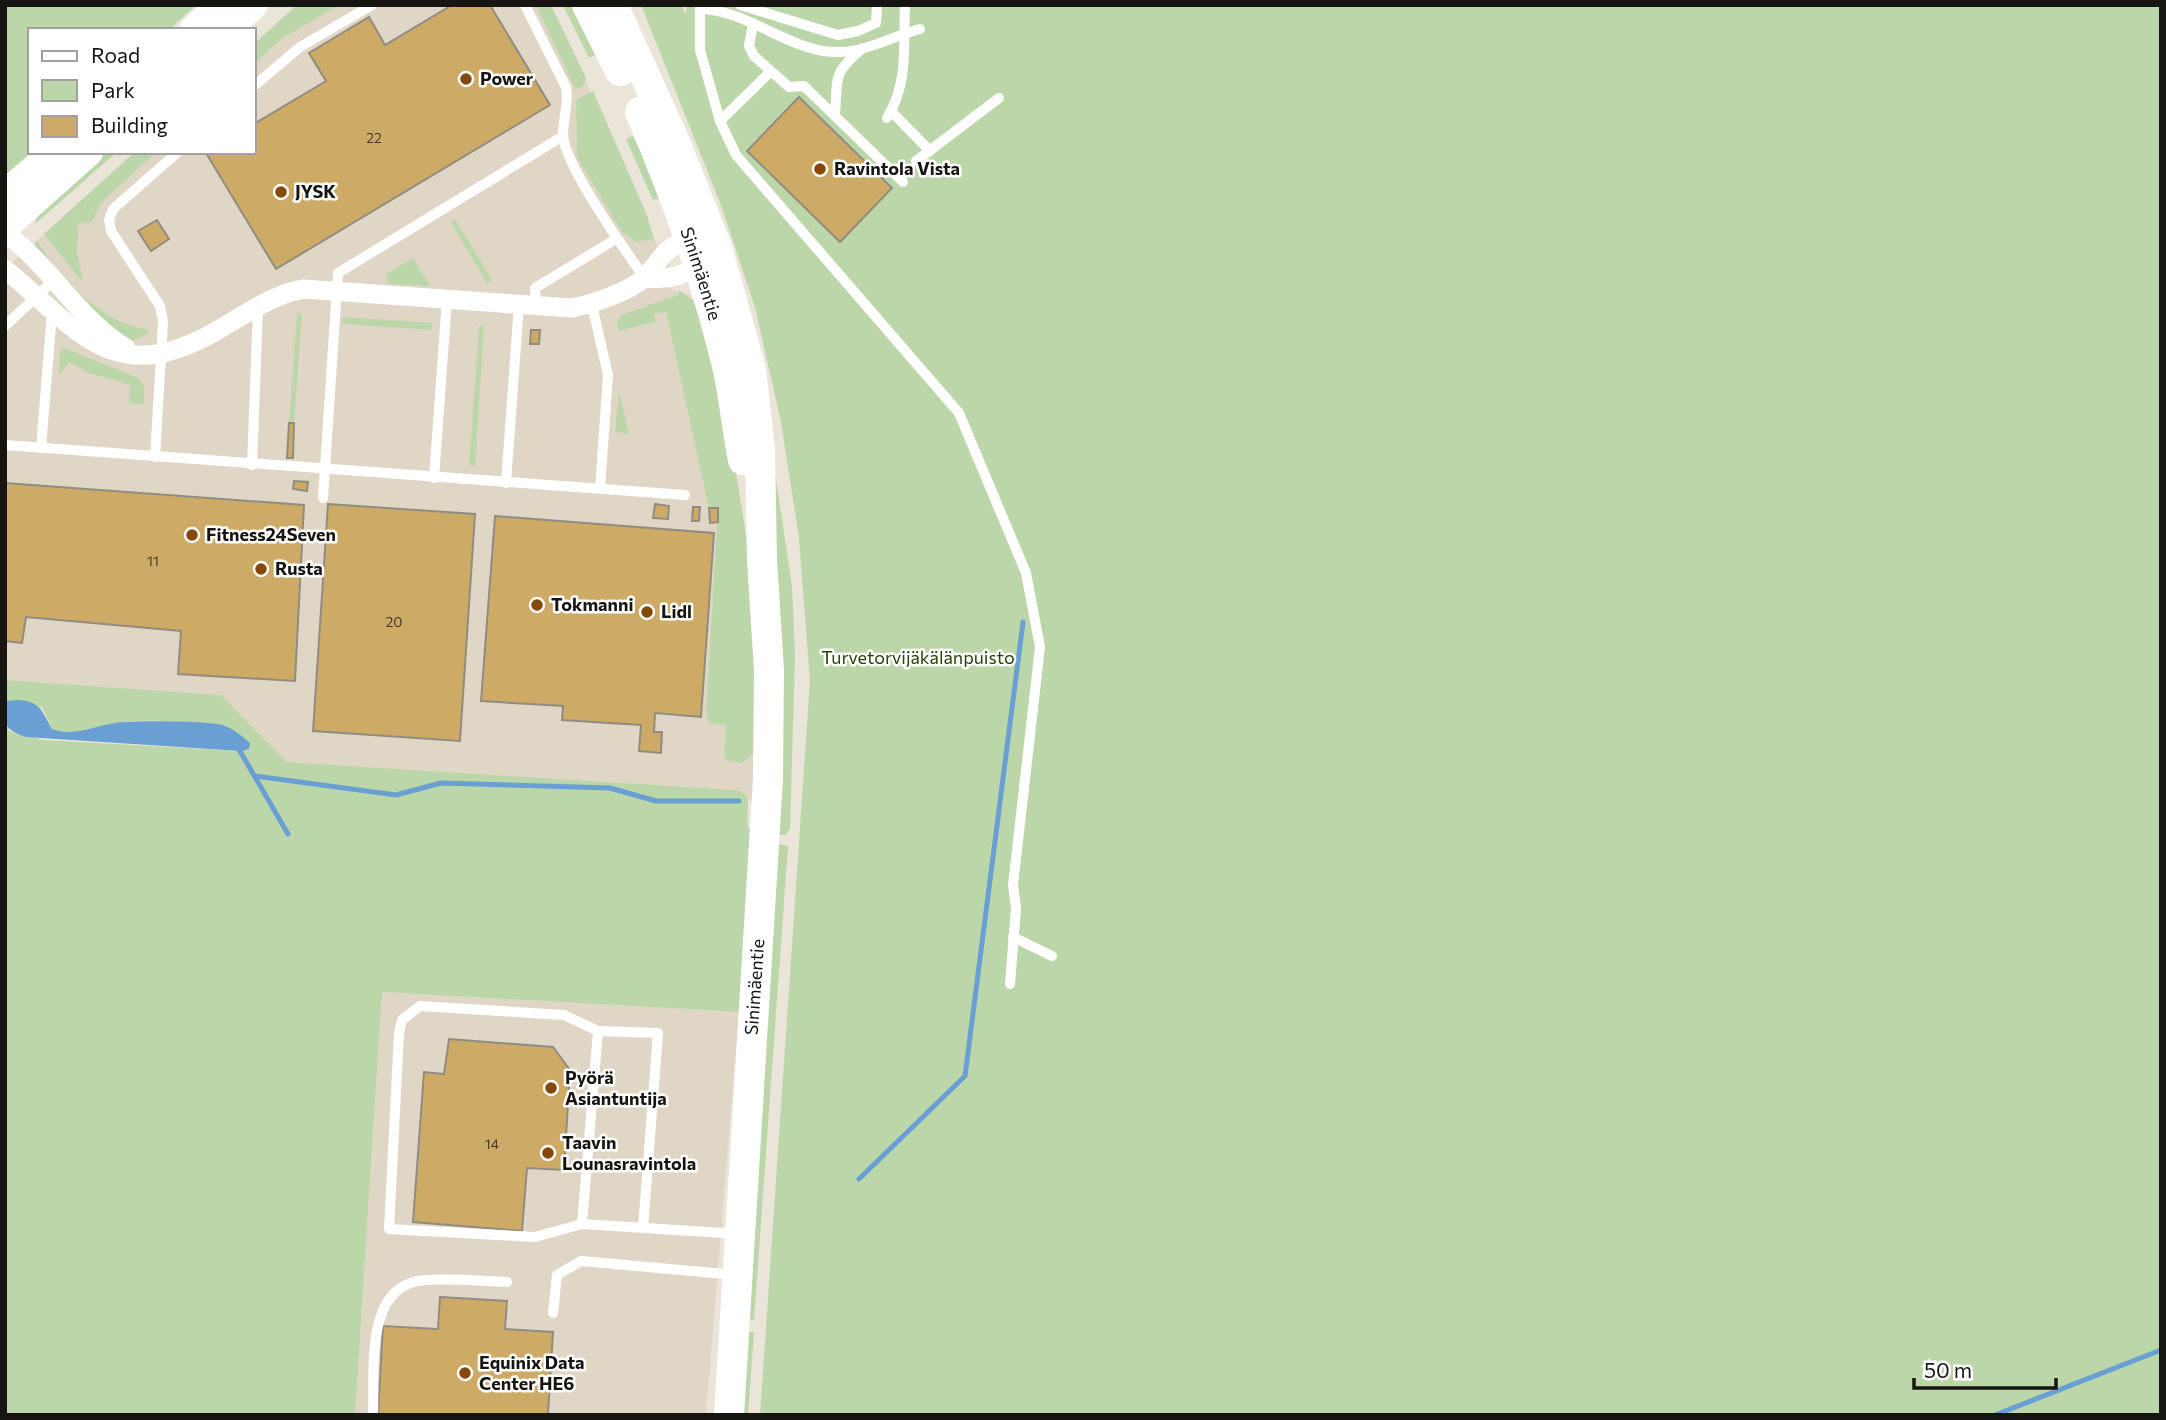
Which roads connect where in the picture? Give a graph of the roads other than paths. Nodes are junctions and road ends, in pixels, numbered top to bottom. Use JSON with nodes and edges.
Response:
{"nodes":[{"id":1,"x":220,"y":5,"type":"edge"},
{"id":2,"x":254,"y":5,"type":"edge"},
{"id":3,"x":372,"y":5,"type":"edge"},
{"id":4,"x":524,"y":5,"type":"edge"},
{"id":5,"x":587,"y":5,"type":"edge"},
{"id":6,"x":613,"y":5,"type":"edge"},
{"id":7,"x":740,"y":5,"type":"edge"},
{"id":8,"x":877,"y":5,"type":"edge"},
{"id":9,"x":905,"y":5,"type":"edge"},
{"id":10,"x":700,"y":7,"type":"edge"},
{"id":11,"x":753,"y":23,"type":"junction"},
{"id":12,"x":195,"y":28,"type":"edge"},
{"id":13,"x":228,"y":28,"type":"edge"},
{"id":14,"x":919,"y":30,"type":"dead end"},
{"id":15,"x":904,"y":34,"type":"junction"},
{"id":16,"x":863,"y":47,"type":"junction"},
{"id":17,"x":769,"y":73,"type":"dead end"},
{"id":18,"x":256,"y":84,"type":"edge"},
{"id":19,"x":999,"y":98,"type":"dead end"},
{"id":20,"x":835,"y":114,"type":"junction"},
{"id":21,"x":720,"y":121,"type":"junction"},
{"id":22,"x":563,"y":136,"type":"junction"},
{"id":23,"x":930,"y":151,"type":"junction"},
{"id":24,"x":51,"y":154,"type":"edge"},
{"id":25,"x":87,"y":154,"type":"edge"},
{"id":26,"x":176,"y":154,"type":"edge"},
{"id":27,"x":916,"y":160,"type":"dead end"},
{"id":28,"x":903,"y":182,"type":"dead end"},
{"id":29,"x":5,"y":194,"type":"edge"},
{"id":30,"x":5,"y":227,"type":"edge"},
{"id":31,"x":5,"y":233,"type":"edge"},
{"id":32,"x":616,"y":239,"type":"junction"},
{"id":33,"x":702,"y":250,"type":"junction"},
{"id":34,"x":5,"y":269,"type":"edge"},
{"id":35,"x":645,"y":278,"type":"junction"},
{"id":36,"x":53,"y":282,"type":"junction"},
{"id":37,"x":337,"y":292,"type":"junction"},
{"id":38,"x":37,"y":297,"type":"junction"},
{"id":39,"x":67,"y":297,"type":"junction"},
{"id":40,"x":447,"y":299,"type":"junction"},
{"id":41,"x":527,"y":305,"type":"junction"},
{"id":42,"x":592,"y":305,"type":"junction"},
{"id":43,"x":258,"y":308,"type":"junction"},
{"id":44,"x":52,"y":311,"type":"junction"},
{"id":45,"x":5,"y":326,"type":"edge"},
{"id":46,"x":161,"y":352,"type":"junction"},
{"id":47,"x":136,"y":354,"type":"junction"},
{"id":48,"x":5,"y":445,"type":"edge"},
{"id":49,"x":41,"y":448,"type":"junction"},
{"id":50,"x":155,"y":457,"type":"junction"},
{"id":51,"x":253,"y":464,"type":"junction"},
{"id":52,"x":325,"y":470,"type":"junction"},
{"id":53,"x":435,"y":478,"type":"junction"},
{"id":54,"x":506,"y":483,"type":"junction"},
{"id":55,"x":600,"y":489,"type":"junction"},
{"id":56,"x":685,"y":495,"type":"dead end"},
{"id":57,"x":323,"y":498,"type":"dead end"},
{"id":58,"x":1013,"y":937,"type":"junction"},
{"id":59,"x":1052,"y":956,"type":"dead end"},
{"id":60,"x":1010,"y":984,"type":"dead end"},
{"id":61,"x":598,"y":1031,"type":"junction"},
{"id":62,"x":582,"y":1224,"type":"junction"},
{"id":63,"x":643,"y":1228,"type":"junction"},
{"id":64,"x":739,"y":1234,"type":"junction"},
{"id":65,"x":736,"y":1275,"type":"junction"},
{"id":66,"x":507,"y":1282,"type":"dead end"},
{"id":67,"x":553,"y":1313,"type":"dead end"},
{"id":68,"x":373,"y":1415,"type":"edge"},
{"id":69,"x":729,"y":1415,"type":"edge"}],
"edges":[{"from":1,"to":12,"type":"main road"},
{"from":2,"to":13,"type":"main road"},
{"from":3,"to":18,"type":"lane"},
{"from":4,"to":22,"type":"lane"},
{"from":5,"to":33,"type":"main road","name":"Sinimäentie"},
{"from":6,"to":33,"type":"main road","name":"Sinimäentie"},
{"from":7,"to":8,"type":"lane"},
{"from":9,"to":15,"type":"lane"},
{"from":10,"to":11,"type":"lane"},
{"from":10,"to":21,"type":"lane"},
{"from":11,"to":16,"type":"lane"},
{"from":11,"to":20,"type":"lane"},
{"from":14,"to":15,"type":"lane"},
{"from":15,"to":16,"type":"lane"},
{"from":15,"to":23,"type":"lane"},
{"from":16,"to":20,"type":"lane"},
{"from":17,"to":21,"type":"lane"},
{"from":19,"to":23,"type":"lane"},
{"from":20,"to":28,"type":"lane"},
{"from":21,"to":58,"type":"lane"},
{"from":22,"to":32,"type":"lane"},
{"from":22,"to":37,"type":"lane"},
{"from":23,"to":27,"type":"lane"},
{"from":24,"to":29,"type":"main road"},
{"from":25,"to":30,"type":"main road"},
{"from":26,"to":46,"type":"lane"},
{"from":31,"to":36,"type":"street"},
{"from":32,"to":35,"type":"lane"},
{"from":32,"to":41,"type":"lane"},
{"from":33,"to":35,"type":"street"},
{"from":33,"to":35,"type":"street"},
{"from":33,"to":64,"type":"main road","name":"Sinimäentie"},
{"from":34,"to":38,"type":"street"},
{"from":35,"to":42,"type":"street"},
{"from":36,"to":38,"type":"lane"},
{"from":36,"to":39,"type":"street"},
{"from":37,"to":40,"type":"street"},
{"from":37,"to":43,"type":"street"},
{"from":37,"to":52,"type":"lane"},
{"from":38,"to":44,"type":"street"},
{"from":38,"to":45,"type":"lane"},
{"from":39,"to":44,"type":"lane"},
{"from":39,"to":47,"type":"street"},
{"from":40,"to":41,"type":"street"},
{"from":40,"to":53,"type":"lane"},
{"from":41,"to":42,"type":"street"},
{"from":41,"to":54,"type":"lane"},
{"from":42,"to":55,"type":"lane"},
{"from":43,"to":46,"type":"street"},
{"from":43,"to":51,"type":"lane"},
{"from":44,"to":47,"type":"street"},
{"from":44,"to":49,"type":"lane"},
{"from":46,"to":47,"type":"street"},
{"from":46,"to":50,"type":"lane"},
{"from":48,"to":49,"type":"lane"},
{"from":49,"to":50,"type":"lane"},
{"from":50,"to":51,"type":"lane"},
{"from":51,"to":52,"type":"lane"},
{"from":52,"to":53,"type":"lane"},
{"from":52,"to":57,"type":"lane"},
{"from":53,"to":54,"type":"lane"},
{"from":54,"to":55,"type":"lane"},
{"from":55,"to":56,"type":"lane"},
{"from":58,"to":59,"type":"lane"},
{"from":58,"to":60,"type":"lane"},
{"from":61,"to":62,"type":"lane"},
{"from":61,"to":62,"type":"lane"},
{"from":61,"to":63,"type":"lane"},
{"from":62,"to":63,"type":"lane"},
{"from":63,"to":64,"type":"lane"},
{"from":64,"to":65,"type":"main road","name":"Sinimäentie"},
{"from":65,"to":67,"type":"lane"},
{"from":65,"to":69,"type":"main road","name":"Sinimäentie"},
{"from":66,"to":68,"type":"lane"}]}
